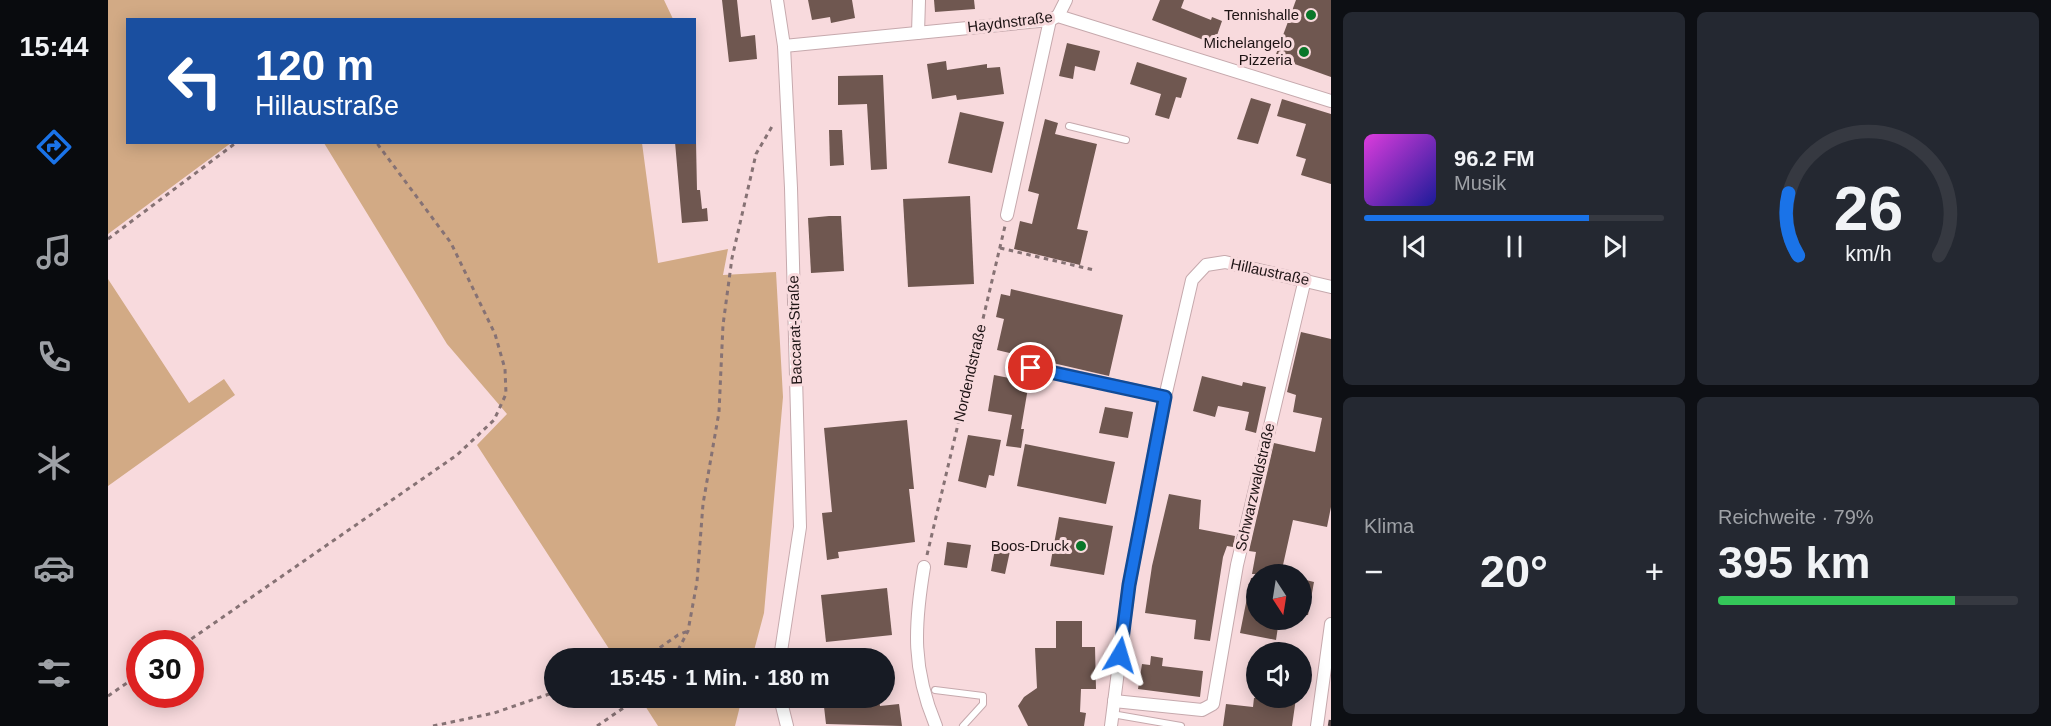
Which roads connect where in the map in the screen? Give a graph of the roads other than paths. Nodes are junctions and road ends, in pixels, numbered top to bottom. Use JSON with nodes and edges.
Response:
{"nodes":[{"id":1,"x":777,"y":0,"type":"edge"},
{"id":2,"x":919,"y":0,"type":"edge"},
{"id":3,"x":1066,"y":0,"type":"edge"},
{"id":4,"x":1054,"y":18,"type":"junction"},
{"id":5,"x":918,"y":33,"type":"junction"},
{"id":6,"x":784,"y":46,"type":"junction"},
{"id":7,"x":1331,"y":101,"type":"edge"},
{"id":8,"x":1069,"y":126,"type":"dead end"},
{"id":9,"x":1126,"y":141,"type":"dead end"},
{"id":10,"x":1007,"y":215,"type":"road end"},
{"id":11,"x":1305,"y":279,"type":"junction"},
{"id":12,"x":1331,"y":287,"type":"edge"},
{"id":13,"x":1031,"y":368,"type":"dead end"},
{"id":14,"x":1165,"y":397,"type":"junction"},
{"id":15,"x":924,"y":567,"type":"road end"},
{"id":16,"x":1331,"y":624,"type":"edge"},
{"id":17,"x":782,"y":648,"type":"edge"},
{"id":18,"x":935,"y":690,"type":"dead end"},
{"id":19,"x":782,"y":708,"type":"edge"},
{"id":20,"x":1112,"y":714,"type":"edge"},
{"id":21,"x":787,"y":726,"type":"edge"},
{"id":22,"x":936,"y":726,"type":"edge"},
{"id":23,"x":963,"y":726,"type":"edge"},
{"id":24,"x":1181,"y":726,"type":"edge"},
{"id":25,"x":1317,"y":726,"type":"edge"}],
"edges":[{"from":1,"to":6,"type":"street","name":"Baccarat-Straße"},
{"from":2,"to":5,"type":"street"},
{"from":3,"to":4,"type":"street"},
{"from":4,"to":5,"type":"street","name":"Haydnstraße"},
{"from":4,"to":7,"type":"street","name":"Haydnstraße"},
{"from":4,"to":10,"type":"street"},
{"from":5,"to":6,"type":"street","name":"Haydnstraße"},
{"from":6,"to":17,"type":"street","name":"Baccarat-Straße"},
{"from":8,"to":9,"type":"lane"},
{"from":11,"to":12,"type":"street","name":"Hillaustraße"},
{"from":11,"to":14,"type":"street","name":"Hillaustraße"},
{"from":11,"to":20,"type":"street","name":"Schwarzwaldstraße"},
{"from":13,"to":14,"type":"street"},
{"from":14,"to":20,"type":"street","name":"Hillaustraße"},
{"from":15,"to":22,"type":"street"},
{"from":16,"to":25,"type":"street"},
{"from":18,"to":23,"type":"lane"},
{"from":19,"to":21,"type":"street"},
{"from":20,"to":24,"type":"lane"}]}
